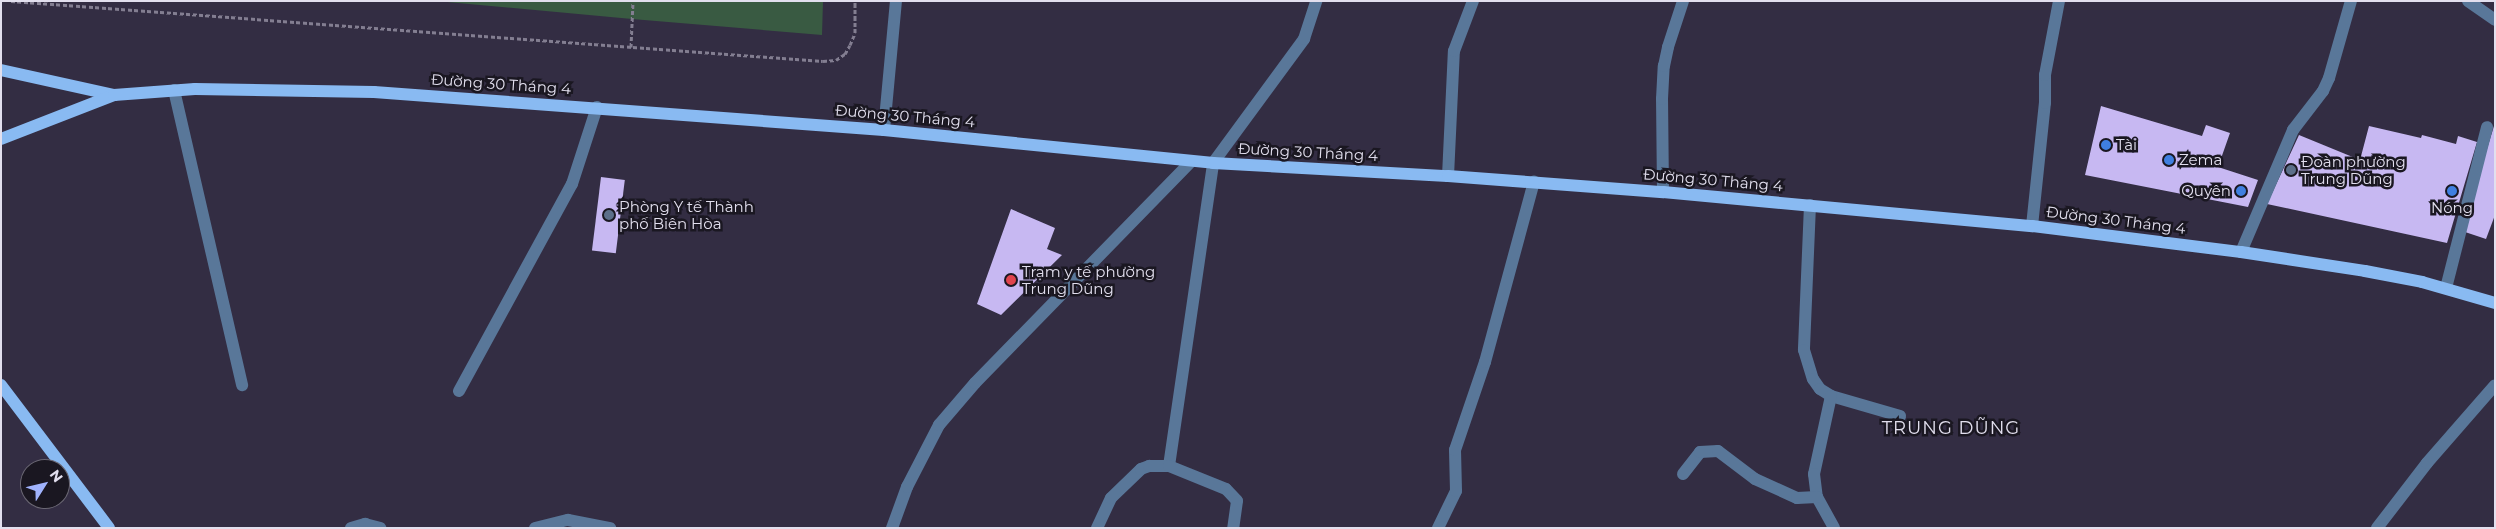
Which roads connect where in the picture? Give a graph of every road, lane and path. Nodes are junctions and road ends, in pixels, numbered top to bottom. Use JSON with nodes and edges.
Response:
{"nodes":[{"id":1,"x":11,"y":1,"type":"edge"},
{"id":2,"x":633,"y":1,"type":"edge"},
{"id":3,"x":855,"y":1,"type":"edge"},
{"id":4,"x":896,"y":1,"type":"edge"},
{"id":5,"x":1316,"y":1,"type":"edge"},
{"id":6,"x":1473,"y":1,"type":"edge"},
{"id":7,"x":1683,"y":1,"type":"edge"},
{"id":8,"x":2351,"y":1,"type":"edge"},
{"id":9,"x":2468,"y":1,"type":"edge"},
{"id":10,"x":2058,"y":2,"type":"edge"},
{"id":11,"x":2495,"y":20,"type":"edge"},
{"id":12,"x":631,"y":47,"type":"junction"},
{"id":13,"x":1,"y":70,"type":"edge"},
{"id":14,"x":174,"y":90,"type":"junction"},
{"id":15,"x":114,"y":95,"type":"junction"},
{"id":16,"x":597,"y":107,"type":"junction"},
{"id":17,"x":2487,"y":127,"type":"dead end"},
{"id":18,"x":884,"y":130,"type":"junction"},
{"id":19,"x":1,"y":138,"type":"edge"},
{"id":20,"x":1192,"y":161,"type":"junction"},
{"id":21,"x":1213,"y":163,"type":"junction"},
{"id":22,"x":1448,"y":176,"type":"junction"},
{"id":23,"x":1534,"y":182,"type":"junction"},
{"id":24,"x":1663,"y":192,"type":"junction"},
{"id":25,"x":1810,"y":205,"type":"junction"},
{"id":26,"x":2032,"y":226,"type":"junction"},
{"id":27,"x":2241,"y":252,"type":"junction"},
{"id":28,"x":2446,"y":288,"type":"junction"},
{"id":29,"x":2495,"y":303,"type":"edge"},
{"id":30,"x":242,"y":384,"type":"dead end"},
{"id":31,"x":2495,"y":385,"type":"edge"},
{"id":32,"x":1,"y":386,"type":"edge"},
{"id":33,"x":459,"y":391,"type":"dead end"},
{"id":34,"x":1832,"y":396,"type":"junction"},
{"id":35,"x":1900,"y":416,"type":"dead end"},
{"id":36,"x":1168,"y":466,"type":"junction"},
{"id":37,"x":1683,"y":474,"type":"dead end"},
{"id":38,"x":1817,"y":497,"type":"junction"},
{"id":39,"x":353,"y":527,"type":"edge"},
{"id":40,"x":109,"y":528,"type":"edge"},
{"id":41,"x":380,"y":528,"type":"edge"},
{"id":42,"x":535,"y":528,"type":"edge"},
{"id":43,"x":610,"y":528,"type":"edge"},
{"id":44,"x":892,"y":528,"type":"edge"},
{"id":45,"x":1097,"y":528,"type":"edge"},
{"id":46,"x":1233,"y":528,"type":"edge"},
{"id":47,"x":1438,"y":528,"type":"edge"},
{"id":48,"x":1834,"y":528,"type":"edge"},
{"id":49,"x":2377,"y":528,"type":"edge"}],
"edges":[{"from":1,"to":12,"type":"path"},
{"from":2,"to":12,"type":"path"},
{"from":3,"to":12,"type":"path"},
{"from":4,"to":18,"type":"street"},
{"from":5,"to":21,"type":"street"},
{"from":6,"to":22,"type":"street"},
{"from":7,"to":24,"type":"street"},
{"from":8,"to":27,"type":"street"},
{"from":9,"to":11,"type":"street"},
{"from":10,"to":26,"type":"street"},
{"from":13,"to":15,"type":"main road","name":"Đường 30 Tháng 4"},
{"from":14,"to":15,"type":"main road","name":"Đường 30 Tháng 4"},
{"from":14,"to":16,"type":"main road","name":"Đường 30 Tháng 4"},
{"from":14,"to":30,"type":"street"},
{"from":15,"to":19,"type":"main road","name":"Đường 30 Tháng 4"},
{"from":16,"to":18,"type":"main road","name":"Đường 30 Tháng 4"},
{"from":16,"to":33,"type":"street"},
{"from":17,"to":28,"type":"street"},
{"from":18,"to":20,"type":"main road","name":"Đường 30 Tháng 4"},
{"from":20,"to":21,"type":"main road","name":"Đường 30 Tháng 4"},
{"from":20,"to":44,"type":"street"},
{"from":21,"to":22,"type":"main road","name":"Đường 30 Tháng 4"},
{"from":21,"to":36,"type":"street"},
{"from":22,"to":23,"type":"main road","name":"Đường 30 Tháng 4"},
{"from":23,"to":24,"type":"main road","name":"Đường 30 Tháng 4"},
{"from":23,"to":47,"type":"street"},
{"from":24,"to":25,"type":"main road","name":"Đường 30 Tháng 4"},
{"from":25,"to":26,"type":"main road","name":"Đường 30 Tháng 4"},
{"from":25,"to":34,"type":"street"},
{"from":26,"to":27,"type":"main road","name":"Đường 30 Tháng 4"},
{"from":27,"to":28,"type":"main road","name":"Đường 30 Tháng 4"},
{"from":28,"to":29,"type":"main road","name":"Đường 30 Tháng 4"},
{"from":31,"to":49,"type":"street"},
{"from":32,"to":40,"type":"main road"},
{"from":34,"to":35,"type":"street"},
{"from":34,"to":38,"type":"street"},
{"from":36,"to":45,"type":"street"},
{"from":36,"to":46,"type":"street"},
{"from":37,"to":38,"type":"street"},
{"from":38,"to":48,"type":"street"},
{"from":39,"to":41,"type":"street"},
{"from":42,"to":43,"type":"street"}]}
